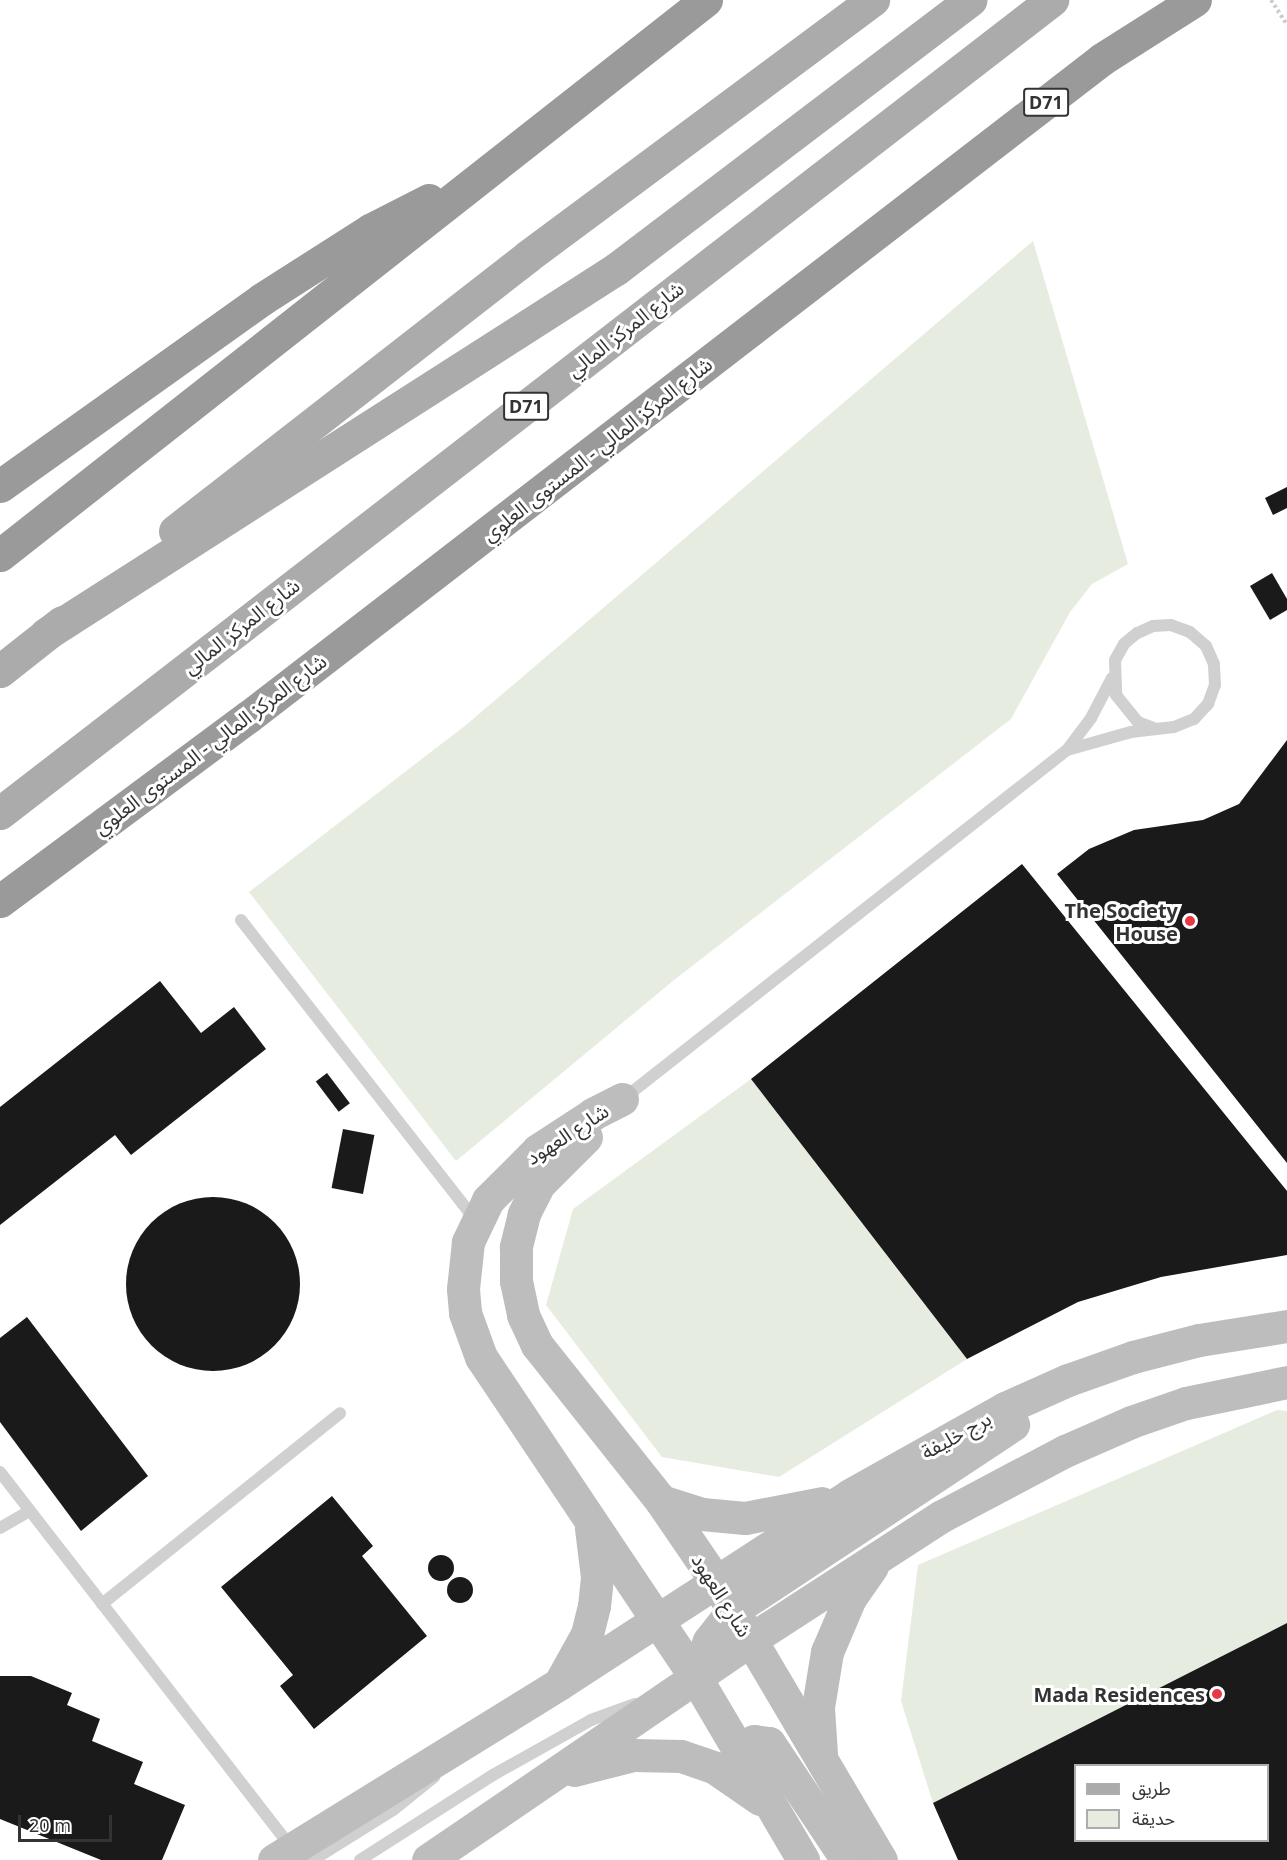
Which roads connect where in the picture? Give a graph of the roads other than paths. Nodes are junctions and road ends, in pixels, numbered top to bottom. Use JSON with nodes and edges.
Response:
{"nodes":[{"id":1,"x":706,"y":0,"type":"edge"},
{"id":2,"x":873,"y":0,"type":"edge"},
{"id":3,"x":970,"y":0,"type":"edge"},
{"id":4,"x":1052,"y":0,"type":"edge"},
{"id":5,"x":1173,"y":0,"type":"edge"},
{"id":6,"x":1195,"y":0,"type":"edge"},
{"id":7,"x":1102,"y":59,"type":"junction"},
{"id":8,"x":485,"y":174,"type":"junction"},
{"id":9,"x":0,"y":486,"type":"edge"},
{"id":10,"x":0,"y":555,"type":"edge"},
{"id":11,"x":46,"y":634,"type":"junction"},
{"id":12,"x":0,"y":671,"type":"edge"},
{"id":13,"x":1112,"y":678,"type":"junction"},
{"id":14,"x":1154,"y":728,"type":"junction"},
{"id":15,"x":1067,"y":750,"type":"junction"},
{"id":16,"x":0,"y":813,"type":"edge"},
{"id":17,"x":0,"y":901,"type":"edge"},
{"id":18,"x":241,"y":920,"type":"dead end"},
{"id":19,"x":622,"y":1099,"type":"junction"},
{"id":20,"x":476,"y":1220,"type":"junction"},
{"id":21,"x":1287,"y":1326,"type":"edge"},
{"id":22,"x":1068,"y":1380,"type":"junction"},
{"id":23,"x":1287,"y":1382,"type":"edge"},
{"id":24,"x":340,"y":1413,"type":"dead end"},
{"id":25,"x":0,"y":1472,"type":"edge"},
{"id":26,"x":850,"y":1495,"type":"junction"},
{"id":27,"x":661,"y":1502,"type":"junction"},
{"id":28,"x":29,"y":1511,"type":"junction"},
{"id":29,"x":590,"y":1521,"type":"junction"},
{"id":30,"x":0,"y":1528,"type":"edge"},
{"id":31,"x":886,"y":1551,"type":"junction"},
{"id":32,"x":725,"y":1596,"type":"junction"},
{"id":33,"x":102,"y":1604,"type":"junction"},
{"id":34,"x":658,"y":1620,"type":"junction"},
{"id":35,"x":750,"y":1640,"type":"junction"},
{"id":36,"x":696,"y":1678,"type":"junction"},
{"id":37,"x":559,"y":1684,"type":"junction"},
{"id":38,"x":663,"y":1700,"type":"junction"},
{"id":39,"x":742,"y":1760,"type":"junction"},
{"id":40,"x":822,"y":1762,"type":"junction"},
{"id":41,"x":549,"y":1777,"type":"junction"},
{"id":42,"x":772,"y":1808,"type":"junction"},
{"id":43,"x":293,"y":1856,"type":"edge"},
{"id":44,"x":360,"y":1860,"type":"edge"},
{"id":45,"x":428,"y":1860,"type":"edge"},
{"id":46,"x":803,"y":1860,"type":"edge"},
{"id":47,"x":847,"y":1860,"type":"edge"},
{"id":48,"x":880,"y":1860,"type":"edge"}],
"edges":[{"from":1,"to":8,"type":"highway"},
{"from":2,"to":11,"type":"main road"},
{"from":3,"to":11,"type":"main road"},
{"from":4,"to":16,"type":"main road","name":"شارع المركز المالي","number":"D71"},
{"from":5,"to":7,"type":"highway"},
{"from":6,"to":7,"type":"highway","name":"شارع المركز المالي - المستوى العلوي","number":"D71"},
{"from":7,"to":17,"type":"highway","name":"شارع المركز المالي - المستوى العلوي","number":"D71"},
{"from":8,"to":9,"type":"highway"},
{"from":8,"to":10,"type":"highway"},
{"from":11,"to":12,"type":"main road"},
{"from":13,"to":14,"type":"lane"},
{"from":13,"to":14,"type":"lane"},
{"from":13,"to":15,"type":"lane"},
{"from":14,"to":15,"type":"lane"},
{"from":15,"to":19,"type":"lane"},
{"from":18,"to":20,"type":"lane"},
{"from":19,"to":20,"type":"street","name":"شارع العهود"},
{"from":19,"to":27,"type":"street","name":"شارع العهود"},
{"from":20,"to":29,"type":"street","name":"شارع العهود"},
{"from":21,"to":22,"type":"street","name":"برج خليفة"},
{"from":22,"to":26,"type":"street","name":"برج خليفة"},
{"from":22,"to":32,"type":"street"},
{"from":23,"to":31,"type":"street"},
{"from":24,"to":33,"type":"lane"},
{"from":25,"to":28,"type":"lane"},
{"from":26,"to":27,"type":"street"},
{"from":26,"to":32,"type":"street","name":"برج خليفة"},
{"from":27,"to":32,"type":"street","name":"شارع العهود"},
{"from":28,"to":30,"type":"lane"},
{"from":28,"to":33,"type":"lane"},
{"from":29,"to":34,"type":"street","name":"شارع العهود"},
{"from":29,"to":37,"type":"street"},
{"from":31,"to":35,"type":"street"},
{"from":31,"to":40,"type":"street"},
{"from":32,"to":34,"type":"street","name":"برج خليفة"},
{"from":32,"to":35,"type":"street","name":"شارع العهود"},
{"from":32,"to":36,"type":"street"},
{"from":33,"to":43,"type":"lane"},
{"from":34,"to":36,"type":"street","name":"شارع العهود"},
{"from":34,"to":37,"type":"street","name":"برج خليفة"},
{"from":35,"to":36,"type":"street"},
{"from":35,"to":40,"type":"street","name":"شارع العهود"},
{"from":36,"to":38,"type":"street"},
{"from":36,"to":39,"type":"street","name":"شارع العهود"},
{"from":37,"to":43,"type":"street","name":"برج خليفة"},
{"from":38,"to":41,"type":"street"},
{"from":38,"to":44,"type":"lane"},
{"from":39,"to":42,"type":"street","name":"شارع العهود"},
{"from":39,"to":47,"type":"street"},
{"from":40,"to":48,"type":"street","name":"شارع العهود"},
{"from":41,"to":42,"type":"street"},
{"from":41,"to":45,"type":"street"},
{"from":42,"to":46,"type":"street","name":"شارع العهود"}]}
